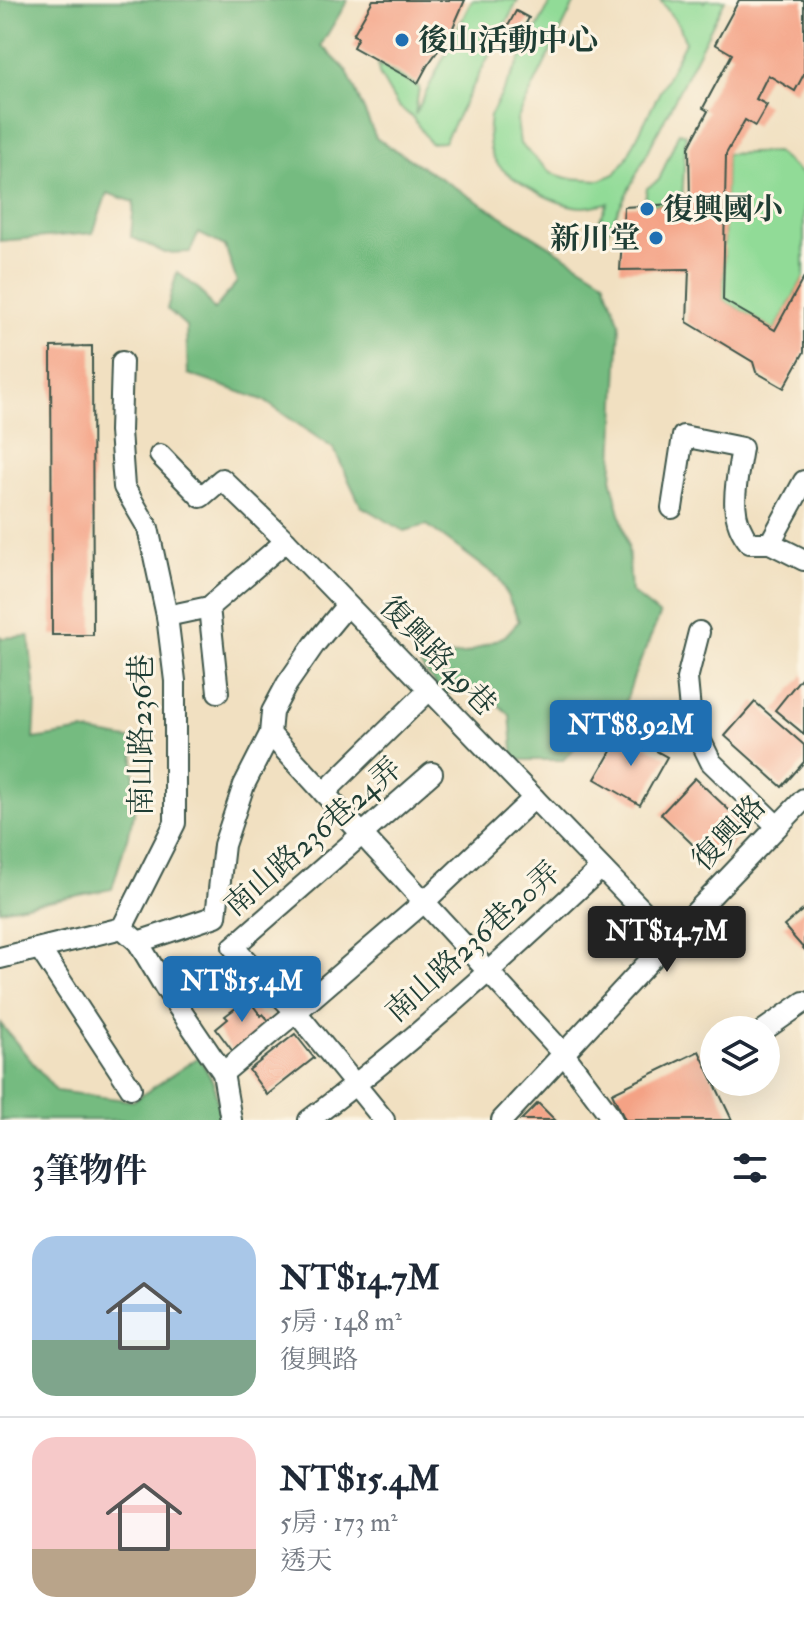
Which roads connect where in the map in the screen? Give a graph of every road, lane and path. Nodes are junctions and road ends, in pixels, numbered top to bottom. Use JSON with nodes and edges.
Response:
{"nodes":[{"id":1,"x":122,"y":362,"type":"dead end"},
{"id":2,"x":160,"y":455,"type":"dead end"},
{"id":3,"x":804,"y":481,"type":"edge"},
{"id":4,"x":672,"y":508,"type":"dead end"},
{"id":5,"x":286,"y":541,"type":"junction"},
{"id":6,"x":770,"y":543,"type":"junction"},
{"id":7,"x":804,"y":560,"type":"edge"},
{"id":8,"x":347,"y":605,"type":"junction"},
{"id":9,"x":209,"y":607,"type":"junction"},
{"id":10,"x":167,"y":616,"type":"junction"},
{"id":11,"x":699,"y":632,"type":"dead end"},
{"id":12,"x":429,"y":690,"type":"junction"},
{"id":13,"x":218,"y":692,"type":"dead end"},
{"id":14,"x":270,"y":734,"type":"junction"},
{"id":15,"x":432,"y":773,"type":"dead end"},
{"id":16,"x":324,"y":793,"type":"junction"},
{"id":17,"x":534,"y":798,"type":"junction"},
{"id":18,"x":804,"y":799,"type":"edge"},
{"id":19,"x":777,"y":826,"type":"junction"},
{"id":20,"x":362,"y":835,"type":"junction"},
{"id":21,"x":601,"y":868,"type":"junction"},
{"id":22,"x":424,"y":902,"type":"junction"},
{"id":23,"x":122,"y":928,"type":"junction"},
{"id":24,"x":670,"y":939,"type":"junction"},
{"id":25,"x":138,"y":942,"type":"junction"},
{"id":26,"x":40,"y":949,"type":"junction"},
{"id":27,"x":0,"y":958,"type":"edge"},
{"id":28,"x":489,"y":972,"type":"junction"},
{"id":29,"x":804,"y":1002,"type":"edge"},
{"id":30,"x":296,"y":1012,"type":"junction"},
{"id":31,"x":780,"y":1019,"type":"edge"},
{"id":32,"x":564,"y":1054,"type":"junction"},
{"id":33,"x":223,"y":1073,"type":"junction"},
{"id":34,"x":356,"y":1085,"type":"junction"},
{"id":35,"x":131,"y":1088,"type":"dead end"},
{"id":36,"x":231,"y":1120,"type":"edge"},
{"id":37,"x":309,"y":1120,"type":"edge"},
{"id":38,"x":384,"y":1120,"type":"edge"},
{"id":39,"x":502,"y":1120,"type":"edge"},
{"id":40,"x":612,"y":1120,"type":"edge"}],
"edges":[{"from":1,"to":10,"type":"street","name":"南山路236巷"},
{"from":2,"to":5,"type":"street","name":"復興路49巷"},
{"from":3,"to":6,"type":"street"},
{"from":4,"to":6,"type":"street"},
{"from":5,"to":8,"type":"street","name":"復興路49巷"},
{"from":5,"to":9,"type":"street"},
{"from":6,"to":7,"type":"street"},
{"from":8,"to":12,"type":"street","name":"復興路49巷"},
{"from":8,"to":14,"type":"street"},
{"from":9,"to":10,"type":"street"},
{"from":9,"to":13,"type":"street"},
{"from":10,"to":23,"type":"street","name":"南山路236巷"},
{"from":11,"to":19,"type":"street"},
{"from":12,"to":16,"type":"street"},
{"from":12,"to":17,"type":"street","name":"復興路49巷"},
{"from":14,"to":16,"type":"street"},
{"from":14,"to":25,"type":"street"},
{"from":15,"to":20,"type":"street","name":"南山路236巷24弄"},
{"from":16,"to":20,"type":"street"},
{"from":17,"to":21,"type":"street","name":"復興路49巷"},
{"from":17,"to":22,"type":"street"},
{"from":18,"to":19,"type":"street","name":"復興路"},
{"from":19,"to":24,"type":"street","name":"復興路"},
{"from":20,"to":22,"type":"street"},
{"from":20,"to":30,"type":"street","name":"南山路236巷24弄"},
{"from":21,"to":24,"type":"street","name":"復興路49巷"},
{"from":21,"to":28,"type":"street","name":"南山路236巷20弄"},
{"from":22,"to":28,"type":"street"},
{"from":22,"to":30,"type":"street"},
{"from":23,"to":25,"type":"street"},
{"from":23,"to":26,"type":"street"},
{"from":24,"to":32,"type":"street","name":"復興路"},
{"from":25,"to":33,"type":"street"},
{"from":26,"to":27,"type":"street"},
{"from":26,"to":35,"type":"street"},
{"from":28,"to":32,"type":"street"},
{"from":28,"to":34,"type":"street","name":"南山路236巷20弄"},
{"from":29,"to":31,"type":"street"},
{"from":30,"to":33,"type":"street"},
{"from":30,"to":34,"type":"street"},
{"from":32,"to":39,"type":"street","name":"復興路"},
{"from":32,"to":40,"type":"street"},
{"from":33,"to":36,"type":"street"},
{"from":34,"to":37,"type":"street","name":"南山路236巷20弄"},
{"from":34,"to":38,"type":"street"}]}
